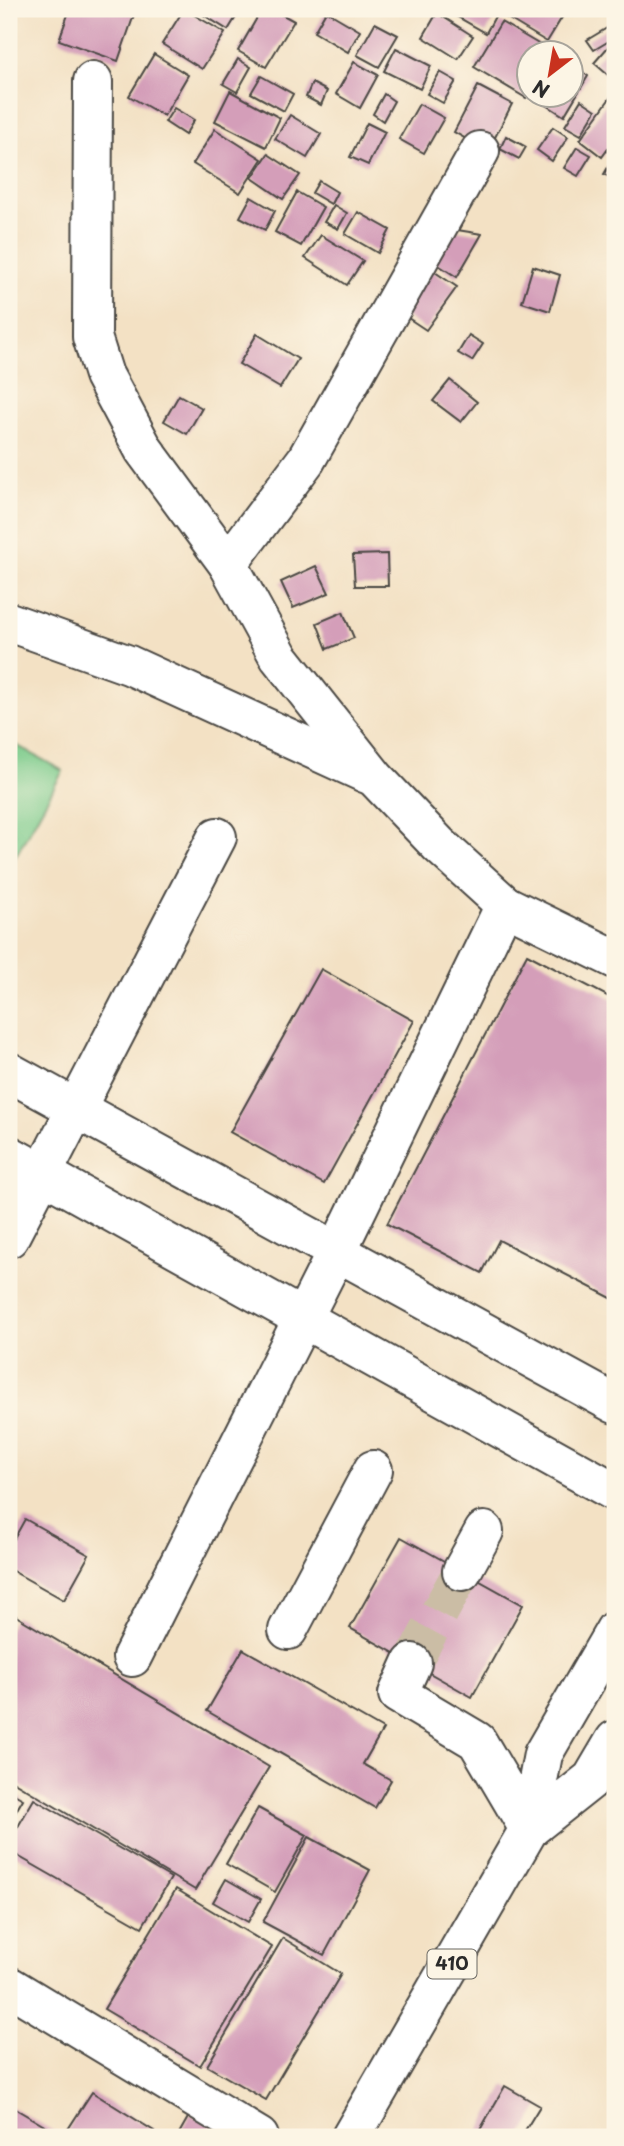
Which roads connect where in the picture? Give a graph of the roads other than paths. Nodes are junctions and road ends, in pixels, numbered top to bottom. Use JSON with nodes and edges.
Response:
{"nodes":[{"id":1,"x":93,"y":81,"type":"dead end"},
{"id":2,"x":480,"y":151,"type":"dead end"},
{"id":3,"x":228,"y":564,"type":"junction"},
{"id":4,"x":9,"y":622,"type":"edge"},
{"id":5,"x":375,"y":778,"type":"junction"},
{"id":6,"x":217,"y":837,"type":"dead end"},
{"id":7,"x":505,"y":905,"type":"junction"},
{"id":8,"x":615,"y":958,"type":"edge"},
{"id":9,"x":9,"y":1072,"type":"edge"},
{"id":10,"x":76,"y":1108,"type":"junction"},
{"id":11,"x":9,"y":1155,"type":"edge"},
{"id":12,"x":43,"y":1173,"type":"junction"},
{"id":13,"x":9,"y":1238,"type":"edge"},
{"id":14,"x":337,"y":1251,"type":"junction"},
{"id":15,"x":303,"y":1318,"type":"junction"},
{"id":16,"x":615,"y":1404,"type":"edge"},
{"id":17,"x":373,"y":1470,"type":"dead end"},
{"id":18,"x":615,"y":1492,"type":"edge"},
{"id":19,"x":484,"y":1531,"type":"dead end"},
{"id":20,"x":462,"y":1571,"type":"tunnel mouth"},
{"id":21,"x":288,"y":1630,"type":"dead end"},
{"id":22,"x":615,"y":1630,"type":"edge"},
{"id":23,"x":132,"y":1657,"type":"dead end"},
{"id":24,"x":412,"y":1663,"type":"tunnel mouth"},
{"id":25,"x":615,"y":1740,"type":"edge"},
{"id":26,"x":529,"y":1829,"type":"junction"},
{"id":27,"x":9,"y":1986,"type":"edge"},
{"id":28,"x":259,"y":2137,"type":"edge"},
{"id":29,"x":351,"y":2137,"type":"edge"}],
"edges":[{"from":1,"to":3,"type":"street"},
{"from":2,"to":3,"type":"street"},
{"from":3,"to":5,"type":"street"},
{"from":4,"to":5,"type":"street"},
{"from":5,"to":7,"type":"street"},
{"from":6,"to":10,"type":"street"},
{"from":7,"to":8,"type":"street"},
{"from":7,"to":14,"type":"street"},
{"from":9,"to":10,"type":"street"},
{"from":10,"to":12,"type":"street"},
{"from":10,"to":14,"type":"street"},
{"from":11,"to":12,"type":"street"},
{"from":12,"to":13,"type":"street"},
{"from":12,"to":15,"type":"street"},
{"from":14,"to":15,"type":"street"},
{"from":14,"to":16,"type":"street"},
{"from":15,"to":18,"type":"street"},
{"from":15,"to":23,"type":"street"},
{"from":17,"to":21,"type":"street"},
{"from":19,"to":20,"type":"street"},
{"from":22,"to":26,"type":"street","number":"410"},
{"from":24,"to":26,"type":"street"},
{"from":25,"to":26,"type":"street","number":"410"},
{"from":26,"to":29,"type":"street","number":"410"},
{"from":27,"to":28,"type":"street"}]}
